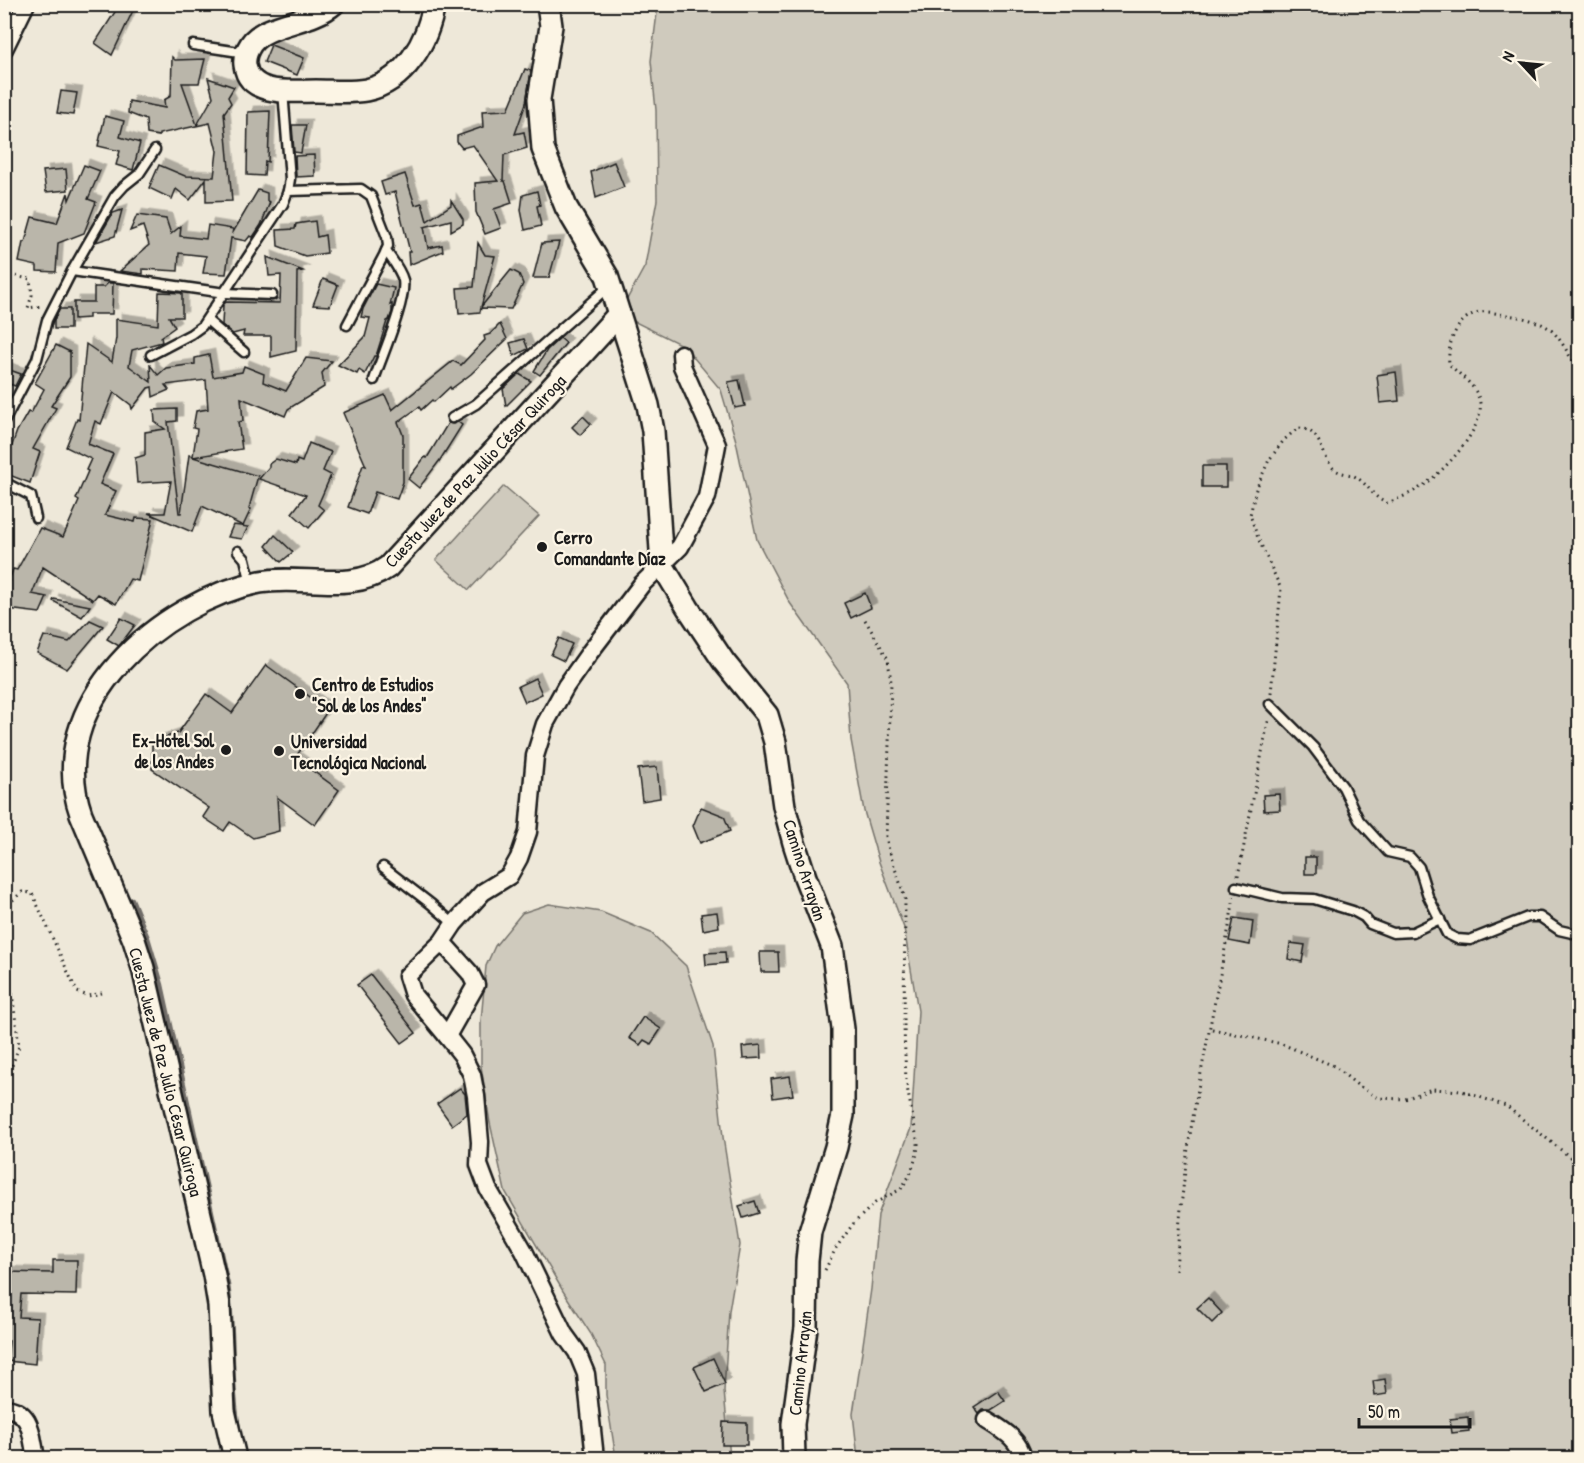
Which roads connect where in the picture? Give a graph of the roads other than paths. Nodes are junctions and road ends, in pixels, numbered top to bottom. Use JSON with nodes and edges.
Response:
{"nodes":[{"id":1,"x":27,"y":4,"type":"edge"},
{"id":2,"x":333,"y":4,"type":"edge"},
{"id":3,"x":434,"y":4,"type":"edge"},
{"id":4,"x":548,"y":4,"type":"edge"},
{"id":5,"x":194,"y":45,"type":"dead end"},
{"id":6,"x":4,"y":49,"type":"edge"},
{"id":7,"x":246,"y":53,"type":"junction"},
{"id":8,"x":283,"y":91,"type":"junction"},
{"id":9,"x":155,"y":150,"type":"dead end"},
{"id":10,"x":288,"y":191,"type":"junction"},
{"id":11,"x":387,"y":250,"type":"junction"},
{"id":12,"x":72,"y":271,"type":"junction"},
{"id":13,"x":610,"y":284,"type":"junction"},
{"id":14,"x":225,"y":293,"type":"junction"},
{"id":15,"x":272,"y":295,"type":"dead end"},
{"id":16,"x":620,"y":314,"type":"junction"},
{"id":17,"x":207,"y":320,"type":"junction"},
{"id":18,"x":346,"y":325,"type":"dead end"},
{"id":19,"x":244,"y":352,"type":"dead end"},
{"id":20,"x":681,"y":354,"type":"dead end"},
{"id":21,"x":151,"y":355,"type":"dead end"},
{"id":22,"x":374,"y":380,"type":"dead end"},
{"id":23,"x":452,"y":418,"type":"dead end"},
{"id":24,"x":4,"y":422,"type":"edge"},
{"id":25,"x":4,"y":482,"type":"edge"},
{"id":26,"x":36,"y":518,"type":"dead end"},
{"id":27,"x":238,"y":551,"type":"dead end"},
{"id":28,"x":662,"y":565,"type":"junction"},
{"id":29,"x":252,"y":584,"type":"junction"},
{"id":30,"x":1270,"y":704,"type":"road end"},
{"id":31,"x":383,"y":867,"type":"dead end"},
{"id":32,"x":1236,"y":887,"type":"road end"},
{"id":33,"x":1440,"y":919,"type":"junction"},
{"id":34,"x":454,"y":924,"type":"junction"},
{"id":35,"x":1572,"y":933,"type":"dead end"},
{"id":36,"x":441,"y":942,"type":"junction"},
{"id":37,"x":447,"y":1036,"type":"junction"},
{"id":38,"x":4,"y":1408,"type":"edge"},
{"id":39,"x":987,"y":1420,"type":"dead end"},
{"id":40,"x":36,"y":1458,"type":"edge"},
{"id":41,"x":235,"y":1458,"type":"edge"},
{"id":42,"x":595,"y":1458,"type":"edge"},
{"id":43,"x":794,"y":1458,"type":"edge"},
{"id":44,"x":1023,"y":1458,"type":"edge"}],
"edges":[{"from":1,"to":6,"type":"street"},
{"from":2,"to":7,"type":"street"},
{"from":3,"to":8,"type":"street"},
{"from":4,"to":13,"type":"street","name":"Camino Arrayán"},
{"from":5,"to":7,"type":"lane"},
{"from":7,"to":8,"type":"street"},
{"from":8,"to":10,"type":"lane"},
{"from":9,"to":12,"type":"lane"},
{"from":10,"to":11,"type":"lane"},
{"from":10,"to":14,"type":"lane"},
{"from":11,"to":18,"type":"lane"},
{"from":11,"to":22,"type":"lane"},
{"from":12,"to":14,"type":"lane"},
{"from":12,"to":24,"type":"lane"},
{"from":13,"to":16,"type":"street","name":"Camino Arrayán"},
{"from":13,"to":23,"type":"lane"},
{"from":14,"to":15,"type":"lane"},
{"from":14,"to":17,"type":"lane"},
{"from":16,"to":28,"type":"street","name":"Camino Arrayán"},
{"from":16,"to":29,"type":"street","name":"Cuesta Juez de Paz Julio César Quiroga"},
{"from":17,"to":19,"type":"lane"},
{"from":17,"to":21,"type":"lane"},
{"from":20,"to":28,"type":"street"},
{"from":25,"to":26,"type":"lane"},
{"from":27,"to":29,"type":"lane"},
{"from":28,"to":34,"type":"street"},
{"from":28,"to":43,"type":"street","name":"Camino Arrayán"},
{"from":29,"to":41,"type":"street","name":"Cuesta Juez de Paz Julio César Quiroga"},
{"from":30,"to":33,"type":"lane"},
{"from":31,"to":34,"type":"lane"},
{"from":32,"to":33,"type":"lane"},
{"from":33,"to":35,"type":"lane"},
{"from":34,"to":36,"type":"street"},
{"from":36,"to":37,"type":"street"},
{"from":36,"to":37,"type":"street"},
{"from":37,"to":42,"type":"street"},
{"from":38,"to":40,"type":"street"},
{"from":39,"to":44,"type":"street"}]}
